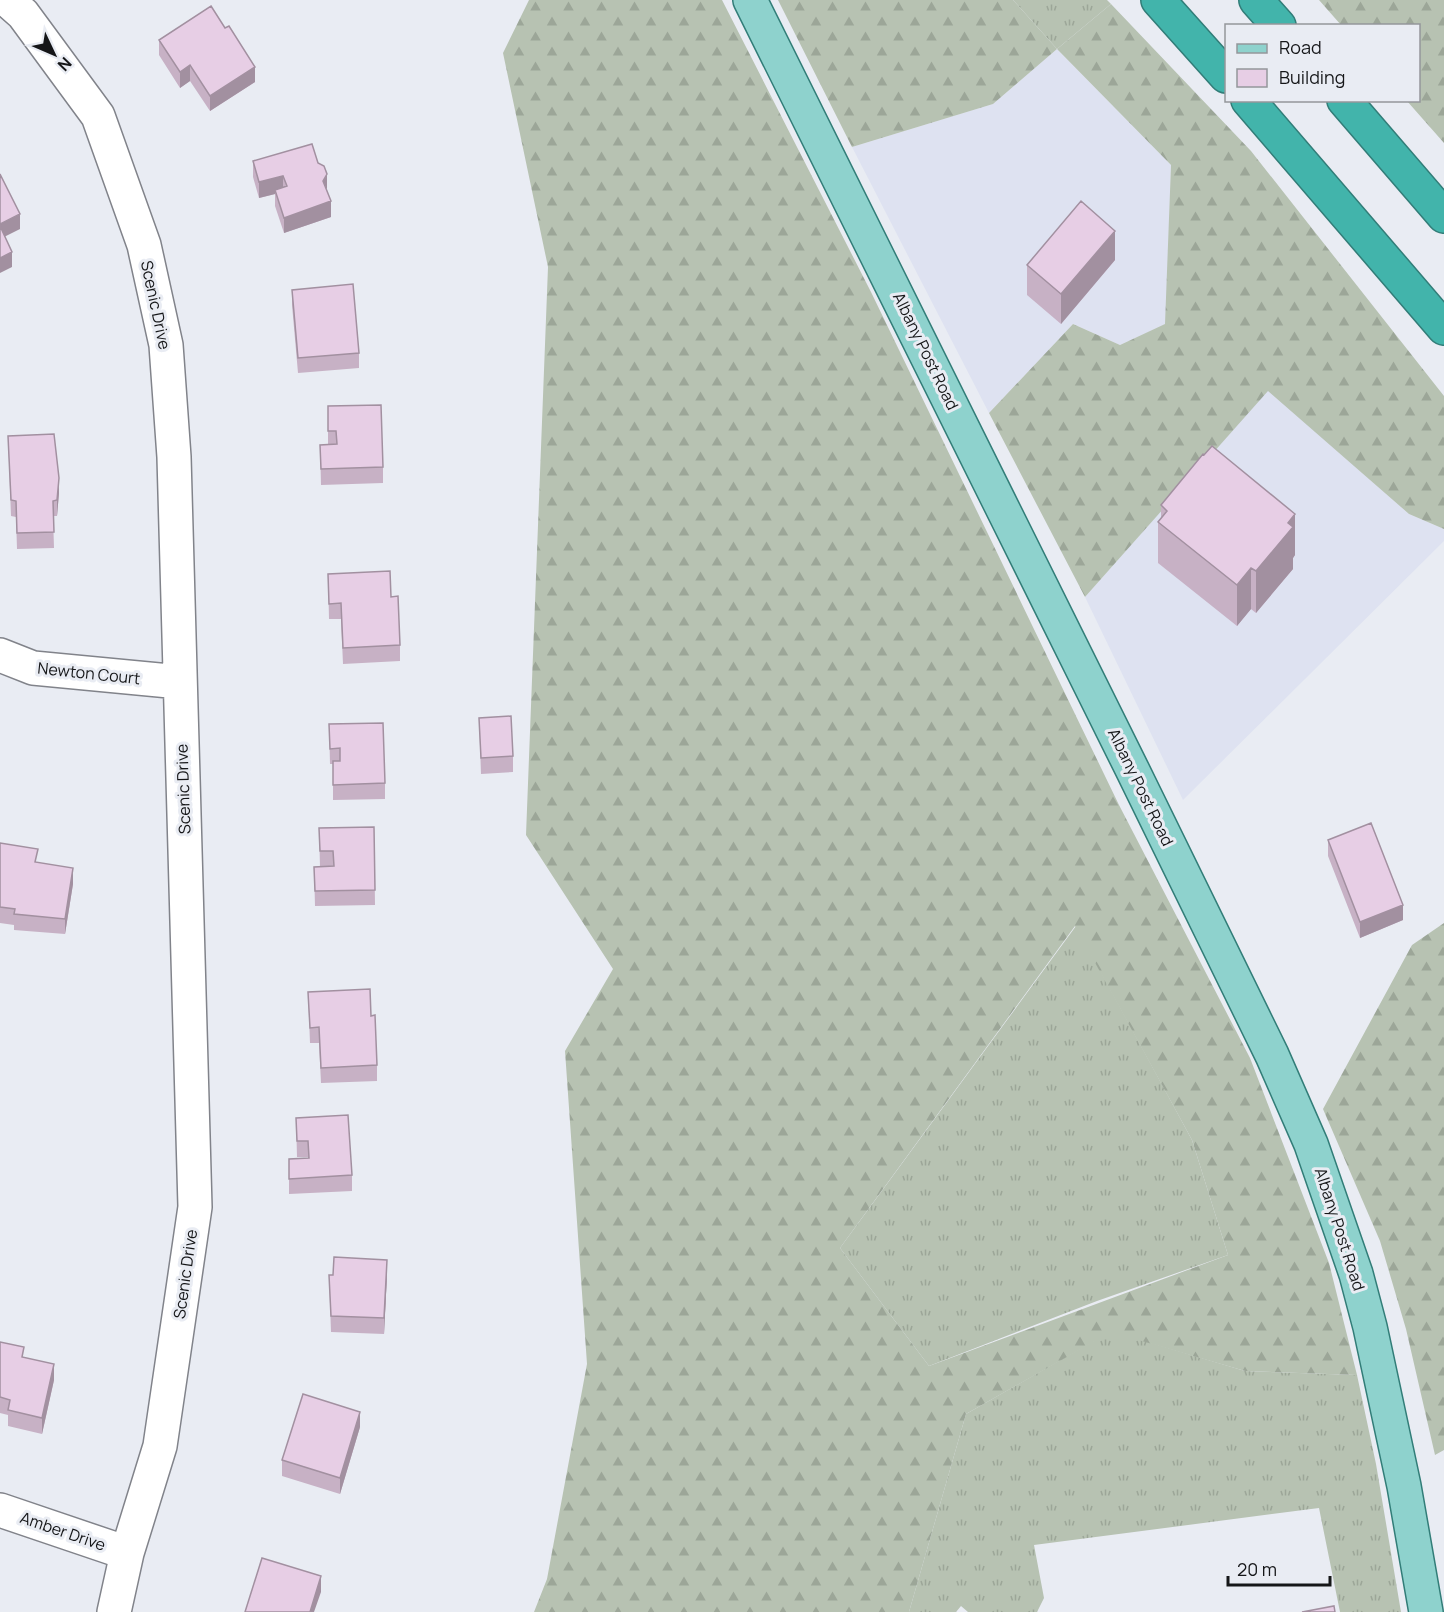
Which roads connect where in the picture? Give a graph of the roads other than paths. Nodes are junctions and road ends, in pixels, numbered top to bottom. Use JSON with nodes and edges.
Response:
{"nodes":[{"id":1,"x":7,"y":0,"type":"edge"},
{"id":2,"x":750,"y":0,"type":"edge"},
{"id":3,"x":1158,"y":0,"type":"edge"},
{"id":4,"x":1256,"y":0,"type":"edge"},
{"id":5,"x":1277,"y":24,"type":"edge"},
{"id":6,"x":1225,"y":74,"type":"edge"},
{"id":7,"x":1250,"y":102,"type":"edge"},
{"id":8,"x":1346,"y":102,"type":"edge"},
{"id":9,"x":1444,"y":216,"type":"edge"},
{"id":10,"x":1444,"y":328,"type":"edge"},
{"id":11,"x":0,"y":655,"type":"edge"},
{"id":12,"x":180,"y":682,"type":"junction"},
{"id":13,"x":0,"y":1510,"type":"edge"},
{"id":14,"x":127,"y":1553,"type":"junction"},
{"id":15,"x":114,"y":1612,"type":"edge"},
{"id":16,"x":1426,"y":1612,"type":"edge"}],
"edges":[{"from":1,"to":12,"type":"street","name":"Scenic Drive"},
{"from":2,"to":16,"type":"main road","name":"Albany Post Road"},
{"from":3,"to":6,"type":"highway"},
{"from":4,"to":5,"type":"highway"},
{"from":7,"to":10,"type":"highway"},
{"from":8,"to":9,"type":"highway"},
{"from":11,"to":12,"type":"street","name":"Newton Court"},
{"from":12,"to":14,"type":"street","name":"Scenic Drive"},
{"from":13,"to":14,"type":"street","name":"Amber Drive"},
{"from":14,"to":15,"type":"street","name":"Scenic Drive"}]}
